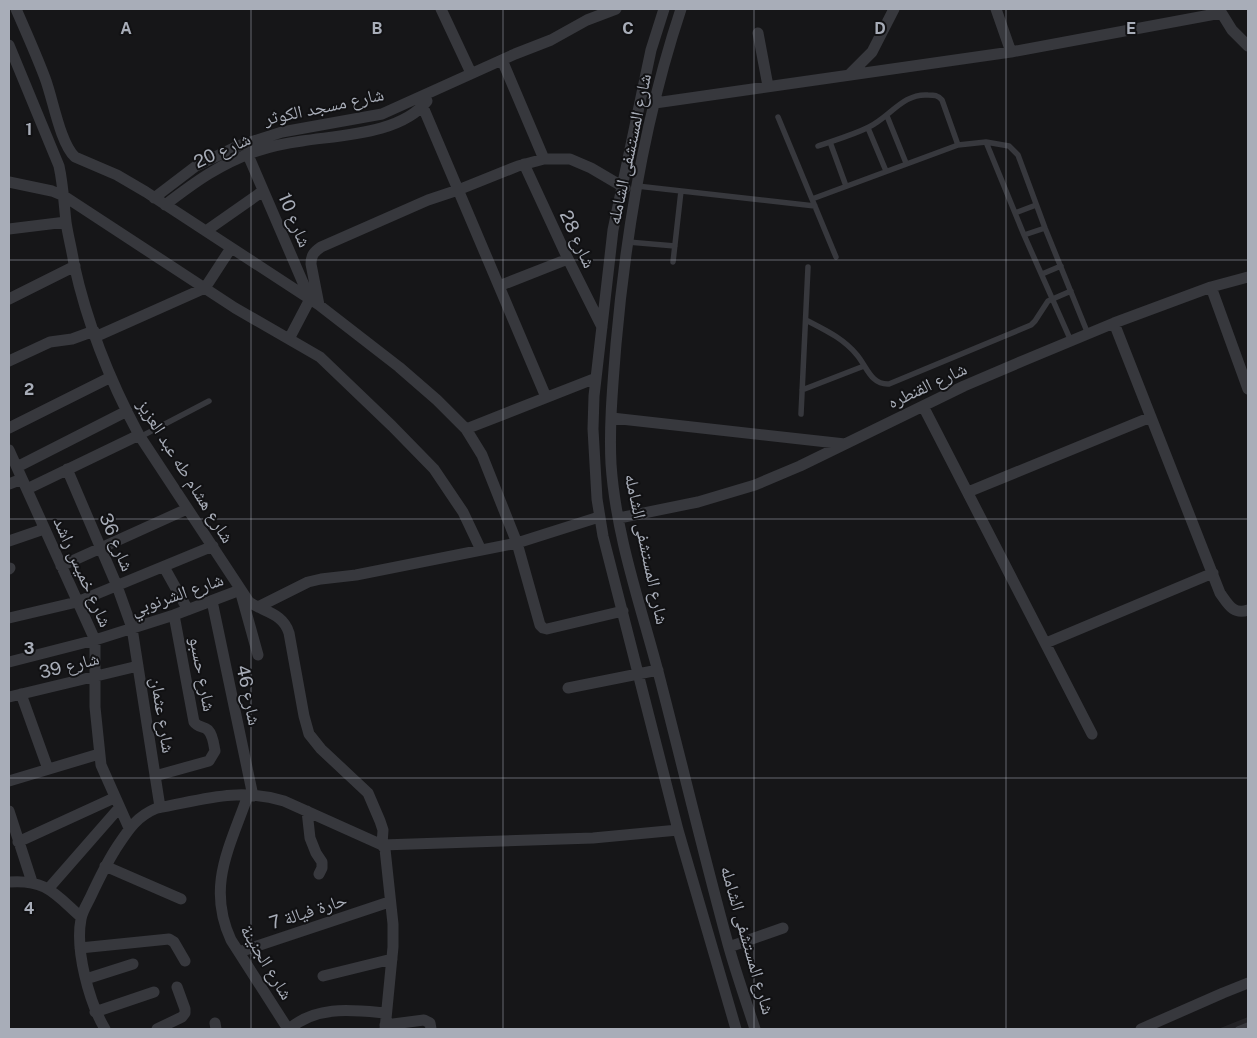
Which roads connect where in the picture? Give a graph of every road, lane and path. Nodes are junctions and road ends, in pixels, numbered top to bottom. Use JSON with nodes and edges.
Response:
{"nodes":[{"id":1,"x":16,"y":9,"type":"edge"},
{"id":2,"x":440,"y":9,"type":"edge"},
{"id":3,"x":616,"y":9,"type":"edge"},
{"id":4,"x":664,"y":9,"type":"edge"},
{"id":5,"x":681,"y":9,"type":"edge"},
{"id":6,"x":894,"y":9,"type":"edge"},
{"id":7,"x":996,"y":9,"type":"edge"},
{"id":8,"x":1220,"y":11,"type":"edge"},
{"id":9,"x":758,"y":33,"type":"dead end"},
{"id":10,"x":9,"y":45,"type":"edge"},
{"id":11,"x":1248,"y":46,"type":"edge"},
{"id":12,"x":1012,"y":52,"type":"junction"},
{"id":13,"x":502,"y":60,"type":"junction"},
{"id":14,"x":471,"y":73,"type":"junction"},
{"id":15,"x":849,"y":75,"type":"junction"},
{"id":16,"x":768,"y":86,"type":"junction"},
{"id":17,"x":434,"y":89,"type":"junction"},
{"id":18,"x":655,"y":103,"type":"junction"},
{"id":19,"x":423,"y":107,"type":"junction"},
{"id":20,"x":887,"y":116,"type":"junction"},
{"id":21,"x":778,"y":118,"type":"dead end"},
{"id":22,"x":868,"y":128,"type":"junction"},
{"id":23,"x":830,"y":142,"type":"junction"},
{"id":24,"x":986,"y":142,"type":"junction"},
{"id":25,"x":958,"y":145,"type":"junction"},
{"id":26,"x":818,"y":146,"type":"dead end"},
{"id":27,"x":248,"y":155,"type":"junction"},
{"id":28,"x":544,"y":159,"type":"junction"},
{"id":29,"x":524,"y":164,"type":"junction"},
{"id":30,"x":906,"y":164,"type":"junction"},
{"id":31,"x":886,"y":171,"type":"junction"},
{"id":32,"x":9,"y":182,"type":"edge"},
{"id":33,"x":621,"y":186,"type":"junction"},
{"id":34,"x":846,"y":186,"type":"junction"},
{"id":35,"x":263,"y":190,"type":"junction"},
{"id":36,"x":458,"y":190,"type":"junction"},
{"id":37,"x":636,"y":190,"type":"junction"},
{"id":38,"x":681,"y":191,"type":"junction"},
{"id":39,"x":64,"y":196,"type":"junction"},
{"id":40,"x":154,"y":198,"type":"junction"},
{"id":41,"x":812,"y":199,"type":"junction"},
{"id":42,"x":165,"y":204,"type":"junction"},
{"id":43,"x":1036,"y":205,"type":"junction"},
{"id":44,"x":815,"y":206,"type":"junction"},
{"id":45,"x":1015,"y":213,"type":"junction"},
{"id":46,"x":66,"y":222,"type":"junction"},
{"id":47,"x":1045,"y":228,"type":"junction"},
{"id":48,"x":9,"y":229,"type":"edge"},
{"id":49,"x":206,"y":231,"type":"junction"},
{"id":50,"x":1024,"y":235,"type":"junction"},
{"id":51,"x":628,"y":242,"type":"junction"},
{"id":52,"x":675,"y":246,"type":"junction"},
{"id":53,"x":231,"y":248,"type":"junction"},
{"id":54,"x":836,"y":257,"type":"dead end"},
{"id":55,"x":568,"y":259,"type":"junction"},
{"id":56,"x":673,"y":262,"type":"dead end"},
{"id":57,"x":75,"y":266,"type":"junction"},
{"id":58,"x":1060,"y":266,"type":"junction"},
{"id":59,"x":808,"y":267,"type":"dead end"},
{"id":60,"x":1042,"y":274,"type":"junction"},
{"id":61,"x":1248,"y":277,"type":"edge"},
{"id":62,"x":499,"y":286,"type":"junction"},
{"id":63,"x":1211,"y":287,"type":"junction"},
{"id":64,"x":205,"y":288,"type":"junction"},
{"id":65,"x":1071,"y":291,"type":"junction"},
{"id":66,"x":1052,"y":298,"type":"junction"},
{"id":67,"x":9,"y":299,"type":"edge"},
{"id":68,"x":314,"y":302,"type":"junction"},
{"id":69,"x":806,"y":320,"type":"junction"},
{"id":70,"x":1114,"y":324,"type":"junction"},
{"id":71,"x":602,"y":328,"type":"junction"},
{"id":72,"x":94,"y":334,"type":"junction"},
{"id":73,"x":1088,"y":334,"type":"junction"},
{"id":74,"x":289,"y":339,"type":"junction"},
{"id":75,"x":1071,"y":341,"type":"junction"},
{"id":76,"x":9,"y":361,"type":"edge"},
{"id":77,"x":864,"y":366,"type":"junction"},
{"id":78,"x":111,"y":377,"type":"junction"},
{"id":79,"x":596,"y":378,"type":"junction"},
{"id":80,"x":802,"y":390,"type":"junction"},
{"id":81,"x":1248,"y":390,"type":"edge"},
{"id":82,"x":546,"y":397,"type":"junction"},
{"id":83,"x":209,"y":401,"type":"dead end"},
{"id":84,"x":923,"y":406,"type":"junction"},
{"id":85,"x":127,"y":411,"type":"junction"},
{"id":86,"x":801,"y":414,"type":"dead end"},
{"id":87,"x":1151,"y":417,"type":"junction"},
{"id":88,"x":612,"y":418,"type":"junction"},
{"id":89,"x":9,"y":428,"type":"edge"},
{"id":90,"x":466,"y":430,"type":"junction"},
{"id":91,"x":140,"y":436,"type":"junction"},
{"id":92,"x":845,"y":444,"type":"junction"},
{"id":93,"x":9,"y":450,"type":"edge"},
{"id":94,"x":17,"y":468,"type":"junction"},
{"id":95,"x":67,"y":469,"type":"junction"},
{"id":96,"x":9,"y":484,"type":"edge"},
{"id":97,"x":24,"y":484,"type":"junction"},
{"id":98,"x":968,"y":492,"type":"junction"},
{"id":99,"x":187,"y":510,"type":"junction"},
{"id":100,"x":599,"y":517,"type":"junction"},
{"id":101,"x":619,"y":518,"type":"junction"},
{"id":102,"x":44,"y":528,"type":"junction"},
{"id":103,"x":9,"y":541,"type":"edge"},
{"id":104,"x":517,"y":543,"type":"junction"},
{"id":105,"x":213,"y":546,"type":"junction"},
{"id":106,"x":100,"y":548,"type":"junction"},
{"id":107,"x":480,"y":550,"type":"junction"},
{"id":108,"x":62,"y":566,"type":"junction"},
{"id":109,"x":164,"y":567,"type":"junction"},
{"id":110,"x":1213,"y":573,"type":"junction"},
{"id":111,"x":117,"y":586,"type":"junction"},
{"id":112,"x":240,"y":590,"type":"junction"},
{"id":113,"x":212,"y":601,"type":"junction"},
{"id":114,"x":77,"y":602,"type":"junction"},
{"id":115,"x":258,"y":607,"type":"junction"},
{"id":116,"x":188,"y":610,"type":"junction"},
{"id":117,"x":1248,"y":610,"type":"edge"},
{"id":118,"x":623,"y":611,"type":"junction"},
{"id":119,"x":174,"y":615,"type":"junction"},
{"id":120,"x":9,"y":618,"type":"edge"},
{"id":121,"x":132,"y":628,"type":"junction"},
{"id":122,"x":95,"y":640,"type":"junction"},
{"id":123,"x":1046,"y":644,"type":"junction"},
{"id":124,"x":258,"y":655,"type":"dead end"},
{"id":125,"x":9,"y":662,"type":"edge"},
{"id":126,"x":138,"y":666,"type":"junction"},
{"id":127,"x":658,"y":670,"type":"junction"},
{"id":128,"x":638,"y":673,"type":"junction"},
{"id":129,"x":95,"y":676,"type":"junction"},
{"id":130,"x":568,"y":688,"type":"dead end"},
{"id":131,"x":22,"y":694,"type":"junction"},
{"id":132,"x":9,"y":697,"type":"edge"},
{"id":133,"x":1092,"y":734,"type":"dead end"},
{"id":134,"x":99,"y":754,"type":"junction"},
{"id":135,"x":48,"y":770,"type":"junction"},
{"id":136,"x":156,"y":776,"type":"junction"},
{"id":137,"x":9,"y":781,"type":"edge"},
{"id":138,"x":251,"y":795,"type":"junction"},
{"id":139,"x":117,"y":803,"type":"junction"},
{"id":140,"x":160,"y":807,"type":"junction"},
{"id":141,"x":307,"y":811,"type":"junction"},
{"id":142,"x":9,"y":812,"type":"edge"},
{"id":143,"x":129,"y":828,"type":"junction"},
{"id":144,"x":678,"y":830,"type":"junction"},
{"id":145,"x":18,"y":842,"type":"junction"},
{"id":146,"x":382,"y":845,"type":"junction"},
{"id":147,"x":105,"y":866,"type":"junction"},
{"id":148,"x":319,"y":874,"type":"dead end"},
{"id":149,"x":9,"y":882,"type":"edge"},
{"id":150,"x":32,"y":882,"type":"junction"},
{"id":151,"x":48,"y":888,"type":"junction"},
{"id":152,"x":181,"y":900,"type":"dead end"},
{"id":153,"x":389,"y":902,"type":"junction"},
{"id":154,"x":81,"y":917,"type":"junction"},
{"id":155,"x":783,"y":928,"type":"dead end"},
{"id":156,"x":729,"y":947,"type":"junction"},
{"id":157,"x":80,"y":948,"type":"junction"},
{"id":158,"x":239,"y":952,"type":"junction"},
{"id":159,"x":392,"y":959,"type":"junction"},
{"id":160,"x":185,"y":961,"type":"dead end"},
{"id":161,"x":133,"y":964,"type":"dead end"},
{"id":162,"x":323,"y":976,"type":"dead end"},
{"id":163,"x":86,"y":979,"type":"junction"},
{"id":164,"x":1248,"y":983,"type":"edge"},
{"id":165,"x":177,"y":987,"type":"dead end"},
{"id":166,"x":154,"y":992,"type":"dead end"},
{"id":167,"x":95,"y":1012,"type":"junction"},
{"id":168,"x":386,"y":1013,"type":"junction"},
{"id":169,"x":1248,"y":1025,"type":"edge"},
{"id":170,"x":385,"y":1027,"type":"edge"},
{"id":171,"x":101,"y":1028,"type":"edge"},
{"id":172,"x":157,"y":1029,"type":"edge"},
{"id":173,"x":288,"y":1029,"type":"edge"},
{"id":174,"x":431,"y":1029,"type":"edge"},
{"id":175,"x":736,"y":1029,"type":"edge"},
{"id":176,"x":756,"y":1029,"type":"edge"},
{"id":177,"x":1141,"y":1029,"type":"edge"},
{"id":178,"x":1238,"y":1029,"type":"edge"}],
"edges":[{"from":1,"to":40,"type":"street"},
{"from":2,"to":14,"type":"street"},
{"from":3,"to":13,"type":"street","name":"شارع مسجد الكوثر"},
{"from":4,"to":33,"type":"street","name":"شارع المستشفى الشامله"},
{"from":5,"to":18,"type":"street","name":"شارع المستشفى الشامله"},
{"from":6,"to":15,"type":"street"},
{"from":7,"to":12,"type":"street"},
{"from":8,"to":11,"type":"street"},
{"from":8,"to":12,"type":"street"},
{"from":9,"to":16,"type":"street"},
{"from":10,"to":39,"type":"street","name":"شارع هشام طه عبد العزيز"},
{"from":12,"to":15,"type":"street"},
{"from":13,"to":14,"type":"street","name":"شارع مسجد الكوثر"},
{"from":13,"to":28,"type":"street"},
{"from":14,"to":17,"type":"street","name":"شارع مسجد الكوثر"},
{"from":15,"to":16,"type":"street"},
{"from":16,"to":18,"type":"street"},
{"from":17,"to":19,"type":"street","name":"شارع 20"},
{"from":17,"to":40,"type":"street","name":"شارع مسجد الكوثر"},
{"from":18,"to":37,"type":"street","name":"شارع المستشفى الشامله"},
{"from":19,"to":27,"type":"street","name":"شارع 20"},
{"from":19,"to":36,"type":"street"},
{"from":20,"to":22,"type":"lane"},
{"from":20,"to":25,"type":"lane"},
{"from":20,"to":30,"type":"lane"},
{"from":21,"to":41,"type":"lane"},
{"from":22,"to":23,"type":"lane"},
{"from":22,"to":31,"type":"lane"},
{"from":23,"to":26,"type":"lane"},
{"from":23,"to":34,"type":"lane"},
{"from":24,"to":25,"type":"lane"},
{"from":24,"to":43,"type":"lane"},
{"from":24,"to":45,"type":"lane"},
{"from":25,"to":30,"type":"lane"},
{"from":27,"to":35,"type":"street","name":"شارع 10"},
{"from":27,"to":42,"type":"street","name":"شارع 20"},
{"from":28,"to":29,"type":"street"},
{"from":28,"to":33,"type":"street"},
{"from":29,"to":36,"type":"street"},
{"from":29,"to":55,"type":"street","name":"شارع 28"},
{"from":30,"to":31,"type":"lane"},
{"from":31,"to":34,"type":"lane"},
{"from":32,"to":39,"type":"street"},
{"from":33,"to":37,"type":"street"},
{"from":33,"to":71,"type":"street","name":"شارع المستشفى الشامله"},
{"from":34,"to":41,"type":"lane"},
{"from":35,"to":49,"type":"street"},
{"from":35,"to":68,"type":"street","name":"شارع 10"},
{"from":36,"to":62,"type":"street"},
{"from":36,"to":68,"type":"street"},
{"from":37,"to":38,"type":"lane"},
{"from":37,"to":51,"type":"street","name":"شارع المستشفى الشامله"},
{"from":38,"to":44,"type":"lane"},
{"from":38,"to":52,"type":"lane"},
{"from":39,"to":46,"type":"street","name":"شارع هشام طه عبد العزيز"},
{"from":39,"to":64,"type":"street"},
{"from":40,"to":42,"type":"street"},
{"from":41,"to":44,"type":"lane"},
{"from":42,"to":49,"type":"street"},
{"from":43,"to":45,"type":"lane"},
{"from":43,"to":47,"type":"lane"},
{"from":44,"to":54,"type":"lane"},
{"from":45,"to":50,"type":"lane"},
{"from":46,"to":48,"type":"street"},
{"from":46,"to":57,"type":"street","name":"شارع هشام طه عبد العزيز"},
{"from":47,"to":50,"type":"lane"},
{"from":47,"to":58,"type":"lane"},
{"from":49,"to":53,"type":"street"},
{"from":50,"to":60,"type":"lane"},
{"from":51,"to":52,"type":"lane"},
{"from":51,"to":88,"type":"street","name":"شارع المستشفى الشامله"},
{"from":52,"to":56,"type":"lane"},
{"from":53,"to":64,"type":"street"},
{"from":53,"to":68,"type":"street"},
{"from":55,"to":62,"type":"street"},
{"from":55,"to":71,"type":"street","name":"شارع 28"},
{"from":57,"to":67,"type":"street"},
{"from":57,"to":72,"type":"street","name":"شارع هشام طه عبد العزيز"},
{"from":58,"to":60,"type":"lane"},
{"from":58,"to":65,"type":"lane"},
{"from":59,"to":69,"type":"lane"},
{"from":60,"to":66,"type":"lane"},
{"from":61,"to":63,"type":"street","name":"شارع القنطره"},
{"from":62,"to":82,"type":"street"},
{"from":63,"to":70,"type":"street","name":"شارع القنطره"},
{"from":63,"to":81,"type":"street"},
{"from":64,"to":72,"type":"street"},
{"from":64,"to":74,"type":"street"},
{"from":65,"to":66,"type":"lane"},
{"from":65,"to":73,"type":"lane"},
{"from":66,"to":75,"type":"lane"},
{"from":66,"to":77,"type":"lane"},
{"from":68,"to":74,"type":"street"},
{"from":68,"to":90,"type":"street"},
{"from":69,"to":77,"type":"lane"},
{"from":69,"to":80,"type":"lane"},
{"from":70,"to":73,"type":"street","name":"شارع القنطره"},
{"from":70,"to":87,"type":"street"},
{"from":71,"to":79,"type":"street","name":"شارع المستشفى الشامله"},
{"from":72,"to":76,"type":"street"},
{"from":72,"to":78,"type":"street","name":"شارع هشام طه عبد العزيز"},
{"from":73,"to":75,"type":"street","name":"شارع القنطره"},
{"from":74,"to":107,"type":"street"},
{"from":75,"to":84,"type":"street","name":"شارع القنطره"},
{"from":77,"to":80,"type":"lane"},
{"from":78,"to":85,"type":"street","name":"شارع هشام طه عبد العزيز"},
{"from":78,"to":89,"type":"street"},
{"from":79,"to":82,"type":"street"},
{"from":79,"to":100,"type":"street","name":"شارع المستشفى الشامله"},
{"from":80,"to":86,"type":"lane"},
{"from":82,"to":90,"type":"street"},
{"from":83,"to":91,"type":"lane"},
{"from":84,"to":92,"type":"street","name":"شارع القنطره"},
{"from":84,"to":98,"type":"street"},
{"from":85,"to":91,"type":"street","name":"شارع هشام طه عبد العزيز"},
{"from":85,"to":94,"type":"street"},
{"from":87,"to":98,"type":"street"},
{"from":87,"to":110,"type":"street"},
{"from":88,"to":92,"type":"street"},
{"from":88,"to":101,"type":"street","name":"شارع المستشفى الشامله"},
{"from":90,"to":104,"type":"street"},
{"from":91,"to":95,"type":"street"},
{"from":91,"to":99,"type":"street","name":"شارع هشام طه عبد العزيز"},
{"from":92,"to":101,"type":"street","name":"شارع القنطره"},
{"from":93,"to":94,"type":"street","name":"شارع خميس راشد"},
{"from":94,"to":97,"type":"street","name":"شارع خميس راشد"},
{"from":95,"to":97,"type":"street"},
{"from":95,"to":106,"type":"street","name":"شارع 36"},
{"from":96,"to":97,"type":"street"},
{"from":97,"to":102,"type":"street","name":"شارع خميس راشد"},
{"from":98,"to":123,"type":"street"},
{"from":99,"to":105,"type":"street","name":"شارع هشام طه عبد العزيز"},
{"from":99,"to":106,"type":"street"},
{"from":100,"to":104,"type":"street"},
{"from":100,"to":118,"type":"street","name":"شارع المستشفى الشامله"},
{"from":101,"to":127,"type":"street","name":"شارع المستشفى الشامله"},
{"from":102,"to":103,"type":"street"},
{"from":102,"to":108,"type":"street","name":"شارع خميس راشد"},
{"from":104,"to":107,"type":"street"},
{"from":104,"to":118,"type":"street"},
{"from":105,"to":109,"type":"street"},
{"from":105,"to":112,"type":"street","name":"شارع هشام طه عبد العزيز"},
{"from":106,"to":108,"type":"street"},
{"from":106,"to":111,"type":"street","name":"شارع 36"},
{"from":107,"to":115,"type":"street"},
{"from":108,"to":114,"type":"street","name":"شارع خميس راشد"},
{"from":109,"to":111,"type":"street"},
{"from":109,"to":116,"type":"street"},
{"from":110,"to":117,"type":"street"},
{"from":110,"to":123,"type":"street"},
{"from":111,"to":114,"type":"street"},
{"from":111,"to":121,"type":"street","name":"شارع 36"},
{"from":112,"to":113,"type":"street","name":"شارع الشرنوبي"},
{"from":112,"to":115,"type":"street","name":"شارع هشام طه عبد العزيز"},
{"from":112,"to":124,"type":"street"},
{"from":113,"to":116,"type":"street","name":"شارع الشرنوبي"},
{"from":113,"to":138,"type":"street","name":"شارع 46"},
{"from":114,"to":120,"type":"street"},
{"from":114,"to":122,"type":"street","name":"شارع خميس راشد"},
{"from":115,"to":146,"type":"street","name":"شارع هشام طه عبد العزيز"},
{"from":116,"to":119,"type":"street","name":"شارع الشرنوبي"},
{"from":118,"to":128,"type":"street","name":"شارع المستشفى الشامله"},
{"from":119,"to":121,"type":"street","name":"شارع الشرنوبي"},
{"from":119,"to":136,"type":"street","name":"شارع حسبو"},
{"from":121,"to":122,"type":"street","name":"شارع الشرنوبي"},
{"from":121,"to":126,"type":"street","name":"شارع عثمان"},
{"from":122,"to":125,"type":"street","name":"شارع الشرنوبي"},
{"from":122,"to":129,"type":"street","name":"شارع خميس راشد"},
{"from":123,"to":133,"type":"street"},
{"from":126,"to":129,"type":"street","name":"شارع 39"},
{"from":126,"to":136,"type":"street","name":"شارع عثمان"},
{"from":127,"to":128,"type":"street"},
{"from":127,"to":156,"type":"street","name":"شارع المستشفى الشامله"},
{"from":128,"to":130,"type":"street"},
{"from":128,"to":144,"type":"street","name":"شارع المستشفى الشامله"},
{"from":129,"to":131,"type":"street","name":"شارع 39"},
{"from":129,"to":134,"type":"street","name":"شارع خميس راشد"},
{"from":131,"to":132,"type":"street","name":"شارع 39"},
{"from":131,"to":135,"type":"street"},
{"from":134,"to":135,"type":"street"},
{"from":134,"to":139,"type":"street","name":"شارع خميس راشد"},
{"from":135,"to":137,"type":"street"},
{"from":136,"to":140,"type":"street","name":"شارع عثمان"},
{"from":138,"to":140,"type":"street"},
{"from":138,"to":141,"type":"street"},
{"from":138,"to":158,"type":"street","name":"شارع الجنينة"},
{"from":139,"to":143,"type":"street","name":"شارع خميس راشد"},
{"from":139,"to":145,"type":"street"},
{"from":139,"to":151,"type":"street"},
{"from":140,"to":143,"type":"street"},
{"from":141,"to":146,"type":"street"},
{"from":141,"to":148,"type":"street"},
{"from":142,"to":145,"type":"street"},
{"from":143,"to":147,"type":"street"},
{"from":144,"to":146,"type":"street"},
{"from":144,"to":175,"type":"street","name":"شارع المستشفى الشامله"},
{"from":145,"to":150,"type":"street"},
{"from":146,"to":153,"type":"street","name":"شارع هشام طه عبد العزيز"},
{"from":147,"to":152,"type":"street"},
{"from":147,"to":154,"type":"street"},
{"from":149,"to":150,"type":"street"},
{"from":150,"to":151,"type":"street"},
{"from":151,"to":154,"type":"street"},
{"from":153,"to":158,"type":"street","name":"حارة فيالة 7"},
{"from":153,"to":159,"type":"street","name":"شارع هشام طه عبد العزيز"},
{"from":154,"to":157,"type":"street"},
{"from":155,"to":156,"type":"street"},
{"from":156,"to":176,"type":"street","name":"شارع المستشفى الشامله"},
{"from":157,"to":160,"type":"street"},
{"from":157,"to":163,"type":"street"},
{"from":158,"to":173,"type":"street","name":"شارع الجنينة"},
{"from":159,"to":162,"type":"street"},
{"from":159,"to":168,"type":"street","name":"شارع هشام طه عبد العزيز"},
{"from":161,"to":163,"type":"street"},
{"from":163,"to":167,"type":"street"},
{"from":164,"to":177,"type":"street"},
{"from":165,"to":172,"type":"street"},
{"from":166,"to":167,"type":"street"},
{"from":167,"to":171,"type":"street"},
{"from":168,"to":170,"type":"street","name":"شارع هشام طه عبد العزيز"},
{"from":168,"to":173,"type":"street"},
{"from":169,"to":178,"type":"lane"},
{"from":170,"to":174,"type":"street"}]}
